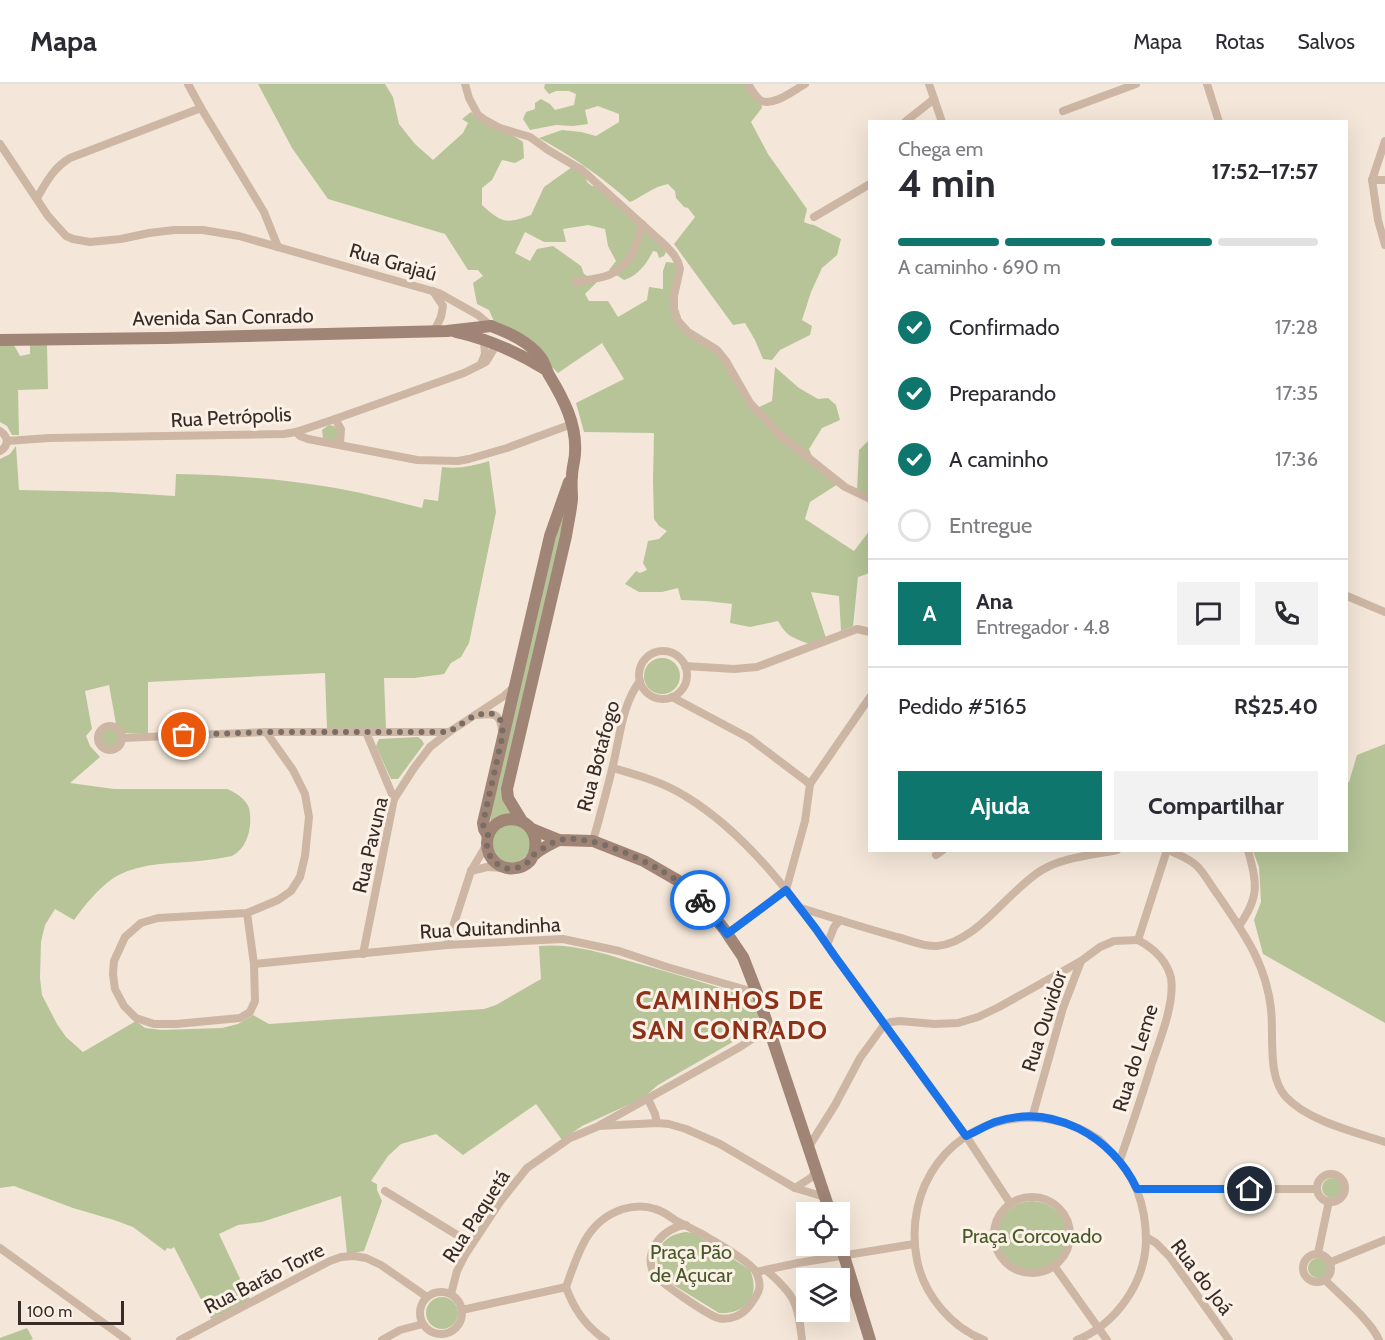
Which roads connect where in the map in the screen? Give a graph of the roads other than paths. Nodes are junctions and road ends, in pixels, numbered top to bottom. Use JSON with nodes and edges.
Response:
{"nodes":[{"id":1,"x":188,"y":84,"type":"edge"},
{"id":2,"x":465,"y":84,"type":"edge"},
{"id":3,"x":748,"y":84,"type":"edge"},
{"id":4,"x":805,"y":84,"type":"edge"},
{"id":5,"x":929,"y":84,"type":"edge"},
{"id":6,"x":1136,"y":84,"type":"edge"},
{"id":7,"x":1207,"y":84,"type":"edge"},
{"id":8,"x":934,"y":99,"type":"junction"},
{"id":9,"x":201,"y":108,"type":"junction"},
{"id":10,"x":1063,"y":111,"type":"dead end"},
{"id":11,"x":908,"y":120,"type":"edge"},
{"id":12,"x":941,"y":120,"type":"edge"},
{"id":13,"x":1218,"y":120,"type":"edge"},
{"id":14,"x":1385,"y":141,"type":"edge"},
{"id":15,"x":0,"y":144,"type":"edge"},
{"id":16,"x":1371,"y":180,"type":"junction"},
{"id":17,"x":1385,"y":180,"type":"edge"},
{"id":18,"x":868,"y":185,"type":"edge"},
{"id":19,"x":37,"y":198,"type":"junction"},
{"id":20,"x":814,"y":217,"type":"dead end"},
{"id":21,"x":642,"y":224,"type":"junction"},
{"id":22,"x":1385,"y":245,"type":"edge"},
{"id":23,"x":278,"y":247,"type":"junction"},
{"id":24,"x":575,"y":282,"type":"dead end"},
{"id":25,"x":433,"y":290,"type":"junction"},
{"id":26,"x":455,"y":301,"type":"junction"},
{"id":27,"x":443,"y":306,"type":"junction"},
{"id":28,"x":491,"y":326,"type":"junction"},
{"id":29,"x":441,"y":331,"type":"junction"},
{"id":30,"x":504,"y":331,"type":"junction"},
{"id":31,"x":0,"y":340,"type":"edge"},
{"id":32,"x":490,"y":342,"type":"junction"},
{"id":33,"x":545,"y":369,"type":"junction"},
{"id":34,"x":335,"y":419,"type":"junction"},
{"id":35,"x":572,"y":424,"type":"junction"},
{"id":36,"x":0,"y":432,"type":"edge"},
{"id":37,"x":296,"y":432,"type":"junction"},
{"id":38,"x":7,"y":441,"type":"junction"},
{"id":39,"x":340,"y":445,"type":"junction"},
{"id":40,"x":0,"y":451,"type":"edge"},
{"id":41,"x":572,"y":475,"type":"junction"},
{"id":42,"x":868,"y":498,"type":"edge"},
{"id":43,"x":1348,"y":596,"type":"edge"},
{"id":44,"x":1385,"y":612,"type":"edge"},
{"id":45,"x":868,"y":632,"type":"edge"},
{"id":46,"x":685,"y":666,"type":"junction"},
{"id":47,"x":640,"y":681,"type":"junction"},
{"id":48,"x":514,"y":687,"type":"junction"},
{"id":49,"x":672,"y":698,"type":"junction"},
{"id":50,"x":868,"y":700,"type":"edge"},
{"id":51,"x":475,"y":715,"type":"junction"},
{"id":52,"x":266,"y":732,"type":"junction"},
{"id":53,"x":366,"y":732,"type":"junction"},
{"id":54,"x":449,"y":732,"type":"junction"},
{"id":55,"x":503,"y":734,"type":"junction"},
{"id":56,"x":122,"y":738,"type":"dead end"},
{"id":57,"x":613,"y":768,"type":"junction"},
{"id":58,"x":810,"y":784,"type":"junction"},
{"id":59,"x":394,"y":799,"type":"junction"},
{"id":60,"x":527,"y":825,"type":"junction"},
{"id":61,"x":487,"y":840,"type":"junction"},
{"id":62,"x":559,"y":840,"type":"junction"},
{"id":63,"x":593,"y":841,"type":"junction"},
{"id":64,"x":1108,"y":852,"type":"edge"},
{"id":65,"x":1167,"y":852,"type":"edge"},
{"id":66,"x":1173,"y":852,"type":"edge"},
{"id":67,"x":1249,"y":852,"type":"edge"},
{"id":68,"x":534,"y":854,"type":"junction"},
{"id":69,"x":506,"y":868,"type":"junction"},
{"id":70,"x":471,"y":871,"type":"junction"},
{"id":71,"x":786,"y":890,"type":"junction"},
{"id":72,"x":801,"y":908,"type":"junction"},
{"id":73,"x":247,"y":913,"type":"junction"},
{"id":74,"x":840,"y":920,"type":"junction"},
{"id":75,"x":1239,"y":926,"type":"junction"},
{"id":76,"x":727,"y":934,"type":"junction"},
{"id":77,"x":1138,"y":940,"type":"junction"},
{"id":78,"x":447,"y":945,"type":"junction"},
{"id":79,"x":827,"y":945,"type":"junction"},
{"id":80,"x":363,"y":954,"type":"junction"},
{"id":81,"x":1081,"y":961,"type":"junction"},
{"id":82,"x":254,"y":964,"type":"junction"},
{"id":83,"x":1055,"y":975,"type":"junction"},
{"id":84,"x":1071,"y":988,"type":"junction"},
{"id":85,"x":757,"y":993,"type":"junction"},
{"id":86,"x":885,"y":1025,"type":"junction"},
{"id":87,"x":769,"y":1028,"type":"junction"},
{"id":88,"x":648,"y":1099,"type":"junction"},
{"id":89,"x":636,"y":1106,"type":"junction"},
{"id":90,"x":1032,"y":1118,"type":"junction"},
{"id":91,"x":657,"y":1123,"type":"junction"},
{"id":92,"x":641,"y":1124,"type":"junction"},
{"id":93,"x":599,"y":1126,"type":"junction"},
{"id":94,"x":966,"y":1136,"type":"junction"},
{"id":95,"x":1385,"y":1143,"type":"edge"},
{"id":96,"x":808,"y":1148,"type":"junction"},
{"id":97,"x":1120,"y":1160,"type":"junction"},
{"id":98,"x":816,"y":1169,"type":"junction"},
{"id":99,"x":795,"y":1188,"type":"junction"},
{"id":100,"x":1137,"y":1189,"type":"junction"},
{"id":101,"x":1317,"y":1189,"type":"junction"},
{"id":102,"x":385,"y":1191,"type":"dead end"},
{"id":103,"x":825,"y":1197,"type":"junction"},
{"id":104,"x":1329,"y":1201,"type":"junction"},
{"id":105,"x":827,"y":1202,"type":"edge"},
{"id":106,"x":1010,"y":1203,"type":"junction"},
{"id":107,"x":686,"y":1225,"type":"junction"},
{"id":108,"x":1146,"y":1237,"type":"junction"},
{"id":109,"x":1385,"y":1240,"type":"edge"},
{"id":110,"x":472,"y":1244,"type":"junction"},
{"id":111,"x":914,"y":1244,"type":"junction"},
{"id":112,"x":0,"y":1248,"type":"edge"},
{"id":113,"x":850,"y":1248,"type":"edge"},
{"id":114,"x":1318,"y":1253,"type":"junction"},
{"id":115,"x":820,"y":1256,"type":"edge"},
{"id":116,"x":844,"y":1256,"type":"edge"},
{"id":117,"x":1331,"y":1262,"type":"junction"},
{"id":118,"x":1055,"y":1266,"type":"junction"},
{"id":119,"x":766,"y":1270,"type":"junction"},
{"id":120,"x":756,"y":1272,"type":"junction"},
{"id":121,"x":1325,"y":1280,"type":"junction"},
{"id":122,"x":566,"y":1287,"type":"junction"},
{"id":123,"x":451,"y":1294,"type":"junction"},
{"id":124,"x":427,"y":1296,"type":"junction"},
{"id":125,"x":462,"y":1310,"type":"junction"},
{"id":126,"x":423,"y":1324,"type":"junction"},
{"id":127,"x":1098,"y":1328,"type":"junction"},
{"id":128,"x":446,"y":1337,"type":"edge"},
{"id":129,"x":127,"y":1340,"type":"edge"},
{"id":130,"x":180,"y":1340,"type":"edge"},
{"id":131,"x":382,"y":1340,"type":"edge"},
{"id":132,"x":606,"y":1340,"type":"edge"},
{"id":133,"x":802,"y":1340,"type":"edge"},
{"id":134,"x":870,"y":1340,"type":"edge"},
{"id":135,"x":984,"y":1340,"type":"edge"},
{"id":136,"x":1077,"y":1340,"type":"edge"},
{"id":137,"x":1107,"y":1340,"type":"edge"},
{"id":138,"x":1229,"y":1340,"type":"edge"},
{"id":139,"x":1379,"y":1340,"type":"edge"}],
"edges":[{"from":1,"to":9,"type":"street"},
{"from":2,"to":21,"type":"street"},
{"from":3,"to":4,"type":"street"},
{"from":5,"to":8,"type":"street"},
{"from":6,"to":10,"type":"street"},
{"from":7,"to":13,"type":"street"},
{"from":8,"to":11,"type":"street"},
{"from":8,"to":12,"type":"street"},
{"from":9,"to":19,"type":"street"},
{"from":9,"to":23,"type":"street"},
{"from":14,"to":16,"type":"street"},
{"from":15,"to":19,"type":"street","name":"Rua Grajaú"},
{"from":16,"to":17,"type":"street"},
{"from":16,"to":22,"type":"street"},
{"from":18,"to":20,"type":"street"},
{"from":19,"to":23,"type":"street","name":"Rua Grajaú"},
{"from":21,"to":24,"type":"street"},
{"from":21,"to":42,"type":"street"},
{"from":23,"to":25,"type":"street","name":"Rua Grajaú"},
{"from":25,"to":26,"type":"street","name":"Rua Grajaú"},
{"from":25,"to":27,"type":"street"},
{"from":26,"to":27,"type":"street"},
{"from":26,"to":28,"type":"street","name":"Rua Grajaú"},
{"from":27,"to":29,"type":"street"},
{"from":28,"to":29,"type":"street","name":"Avenida San Conrado"},
{"from":28,"to":30,"type":"street"},
{"from":28,"to":32,"type":"street"},
{"from":29,"to":31,"type":"street","name":"Avenida San Conrado"},
{"from":29,"to":32,"type":"street","name":"Avenida San Conrado"},
{"from":30,"to":32,"type":"street"},
{"from":30,"to":33,"type":"street"},
{"from":32,"to":33,"type":"street","name":"Avenida San Conrado"},
{"from":32,"to":34,"type":"street","name":"Rua Petrópolis"},
{"from":33,"to":35,"type":"street"},
{"from":34,"to":37,"type":"street","name":"Rua Petrópolis"},
{"from":34,"to":39,"type":"street"},
{"from":35,"to":39,"type":"street"},
{"from":35,"to":41,"type":"street"},
{"from":36,"to":38,"type":"street"},
{"from":37,"to":38,"type":"street","name":"Rua Petrópolis"},
{"from":37,"to":39,"type":"street"},
{"from":38,"to":40,"type":"street"},
{"from":41,"to":48,"type":"street"},
{"from":41,"to":60,"type":"street"},
{"from":43,"to":44,"type":"street"},
{"from":45,"to":46,"type":"street"},
{"from":46,"to":47,"type":"street"},
{"from":46,"to":49,"type":"street"},
{"from":47,"to":49,"type":"street"},
{"from":47,"to":57,"type":"street","name":"Rua Botafogo"},
{"from":48,"to":51,"type":"street","name":"Rua Pavuna"},
{"from":48,"to":55,"type":"street"},
{"from":49,"to":58,"type":"street"},
{"from":50,"to":58,"type":"street"},
{"from":51,"to":54,"type":"street","name":"Rua Pavuna"},
{"from":51,"to":55,"type":"street"},
{"from":52,"to":53,"type":"street"},
{"from":52,"to":56,"type":"street"},
{"from":52,"to":73,"type":"street"},
{"from":53,"to":54,"type":"street"},
{"from":53,"to":59,"type":"street"},
{"from":54,"to":59,"type":"street","name":"Rua Pavuna"},
{"from":55,"to":61,"type":"street"},
{"from":57,"to":63,"type":"street","name":"Rua Botafogo"},
{"from":57,"to":71,"type":"street"},
{"from":58,"to":71,"type":"street"},
{"from":59,"to":80,"type":"street","name":"Rua Pavuna"},
{"from":60,"to":61,"type":"street"},
{"from":60,"to":62,"type":"street"},
{"from":60,"to":68,"type":"street"},
{"from":61,"to":69,"type":"street"},
{"from":61,"to":70,"type":"street"},
{"from":62,"to":63,"type":"street"},
{"from":62,"to":68,"type":"street"},
{"from":63,"to":76,"type":"street"},
{"from":64,"to":74,"type":"street"},
{"from":65,"to":77,"type":"street"},
{"from":66,"to":75,"type":"street"},
{"from":67,"to":75,"type":"street"},
{"from":68,"to":69,"type":"street"},
{"from":69,"to":70,"type":"street"},
{"from":70,"to":78,"type":"street"},
{"from":71,"to":72,"type":"street"},
{"from":71,"to":76,"type":"street"},
{"from":72,"to":74,"type":"street"},
{"from":72,"to":79,"type":"street"},
{"from":73,"to":82,"type":"street"},
{"from":73,"to":82,"type":"street"},
{"from":74,"to":79,"type":"street"},
{"from":75,"to":95,"type":"street"},
{"from":76,"to":85,"type":"street"},
{"from":77,"to":81,"type":"street","name":"Rua Ouvidor"},
{"from":77,"to":97,"type":"street","name":"Rua do Leme"},
{"from":78,"to":80,"type":"street","name":"Rua Quitandinha"},
{"from":78,"to":85,"type":"street","name":"Rua Quitandinha"},
{"from":79,"to":86,"type":"street"},
{"from":80,"to":82,"type":"street","name":"Rua Quitandinha"},
{"from":81,"to":83,"type":"street"},
{"from":81,"to":84,"type":"street","name":"Rua Ouvidor"},
{"from":83,"to":84,"type":"street"},
{"from":83,"to":86,"type":"street"},
{"from":84,"to":90,"type":"street","name":"Rua Ouvidor"},
{"from":85,"to":87,"type":"street"},
{"from":86,"to":94,"type":"street"},
{"from":86,"to":96,"type":"street"},
{"from":87,"to":88,"type":"street","name":"Rua Paquetá"},
{"from":87,"to":96,"type":"street"},
{"from":88,"to":89,"type":"street","name":"Rua Paquetá"},
{"from":88,"to":91,"type":"street"},
{"from":89,"to":92,"type":"street"},
{"from":89,"to":93,"type":"street","name":"Rua Paquetá"},
{"from":90,"to":94,"type":"street"},
{"from":90,"to":97,"type":"street"},
{"from":91,"to":92,"type":"street","name":"Rua Paquetá"},
{"from":91,"to":99,"type":"street","name":"Rua Paquetá"},
{"from":92,"to":93,"type":"street","name":"Rua Paquetá"},
{"from":93,"to":110,"type":"street","name":"Rua Paquetá"},
{"from":94,"to":106,"type":"street"},
{"from":94,"to":111,"type":"street"},
{"from":96,"to":98,"type":"street"},
{"from":97,"to":100,"type":"street"},
{"from":98,"to":99,"type":"street"},
{"from":98,"to":103,"type":"street"},
{"from":99,"to":103,"type":"street","name":"Rua Paquetá"},
{"from":100,"to":101,"type":"street"},
{"from":100,"to":108,"type":"street"},
{"from":101,"to":104,"type":"street"},
{"from":101,"to":104,"type":"street"},
{"from":102,"to":110,"type":"street"},
{"from":103,"to":105,"type":"street"},
{"from":104,"to":114,"type":"street"},
{"from":106,"to":118,"type":"street"},
{"from":106,"to":118,"type":"street"},
{"from":107,"to":120,"type":"street"},
{"from":107,"to":120,"type":"street"},
{"from":107,"to":122,"type":"street"},
{"from":108,"to":127,"type":"street"},
{"from":108,"to":138,"type":"street","name":"Rua do Joá"},
{"from":109,"to":117,"type":"street"},
{"from":110,"to":123,"type":"street","name":"Rua Paquetá"},
{"from":111,"to":113,"type":"street"},
{"from":111,"to":135,"type":"street"},
{"from":112,"to":129,"type":"street"},
{"from":114,"to":117,"type":"street"},
{"from":114,"to":121,"type":"street"},
{"from":115,"to":119,"type":"street"},
{"from":116,"to":134,"type":"street"},
{"from":117,"to":121,"type":"street"},
{"from":118,"to":127,"type":"street"},
{"from":119,"to":120,"type":"street"},
{"from":119,"to":133,"type":"street"},
{"from":121,"to":139,"type":"street"},
{"from":122,"to":125,"type":"street"},
{"from":122,"to":132,"type":"street"},
{"from":123,"to":124,"type":"street"},
{"from":123,"to":125,"type":"street"},
{"from":124,"to":126,"type":"street"},
{"from":124,"to":130,"type":"street","name":"Rua Barão Torre"},
{"from":125,"to":128,"type":"street"},
{"from":126,"to":128,"type":"street"},
{"from":126,"to":131,"type":"street"},
{"from":127,"to":136,"type":"street"},
{"from":127,"to":137,"type":"street"}]}
